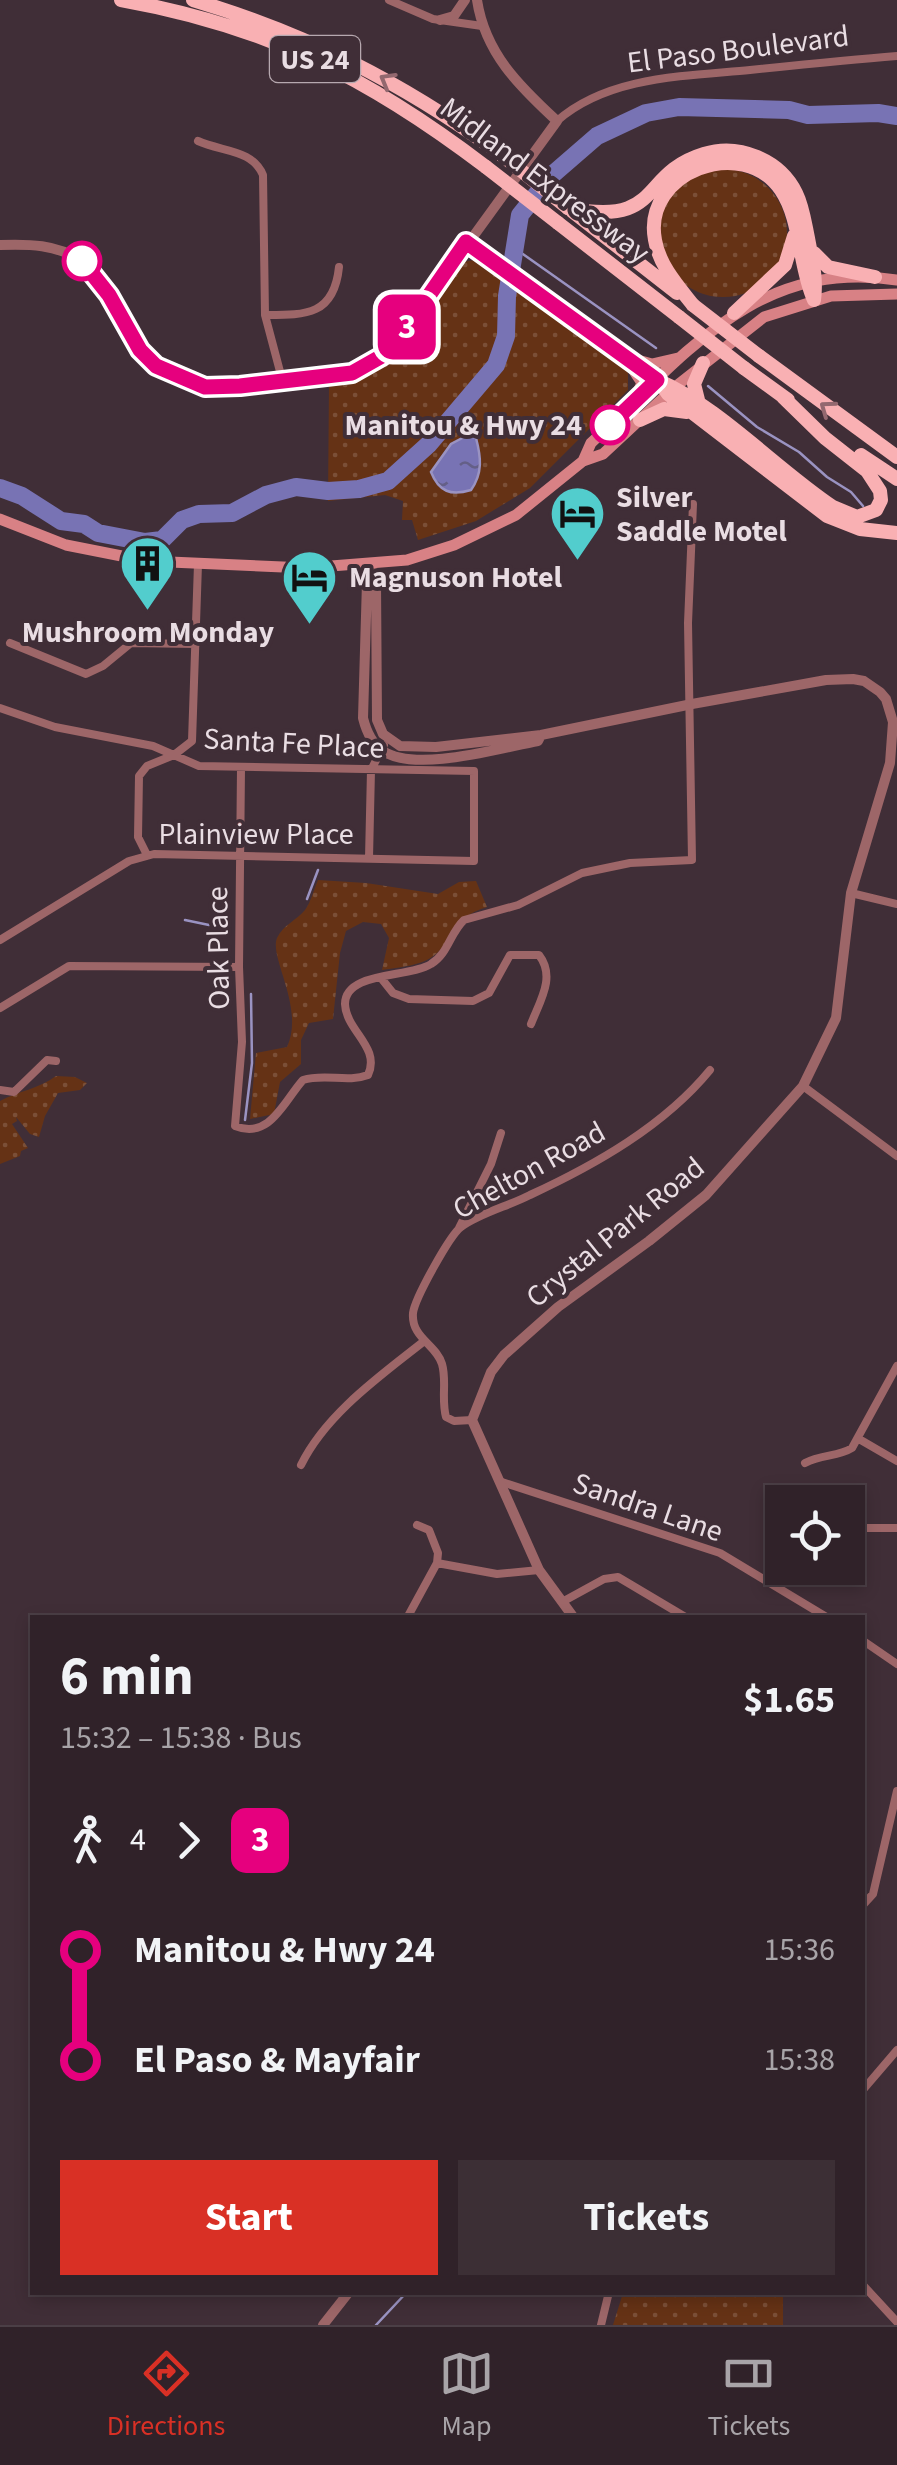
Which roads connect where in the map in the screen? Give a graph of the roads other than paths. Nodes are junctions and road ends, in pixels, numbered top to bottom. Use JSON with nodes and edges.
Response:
{"nodes":[{"id":1,"x":121,"y":0,"type":"edge"},
{"id":2,"x":193,"y":0,"type":"edge"},
{"id":3,"x":389,"y":0,"type":"edge"},
{"id":4,"x":465,"y":0,"type":"edge"},
{"id":5,"x":477,"y":0,"type":"edge"},
{"id":6,"x":440,"y":20,"type":"junction"},
{"id":7,"x":482,"y":26,"type":"junction"},
{"id":8,"x":897,"y":56,"type":"edge"},
{"id":9,"x":557,"y":120,"type":"junction"},
{"id":10,"x":198,"y":141,"type":"dead end"},
{"id":11,"x":568,"y":208,"type":"junction"},
{"id":12,"x":794,"y":230,"type":"junction"},
{"id":13,"x":466,"y":242,"type":"junction"},
{"id":14,"x":809,"y":244,"type":"junction"},
{"id":15,"x":0,"y":245,"type":"edge"},
{"id":16,"x":338,"y":267,"type":"dead end"},
{"id":17,"x":875,"y":277,"type":"junction"},
{"id":18,"x":897,"y":280,"type":"edge"},
{"id":19,"x":812,"y":282,"type":"junction"},
{"id":20,"x":897,"y":294,"type":"edge"},
{"id":21,"x":814,"y":300,"type":"junction"},
{"id":22,"x":694,"y":306,"type":"junction"},
{"id":23,"x":734,"y":313,"type":"junction"},
{"id":24,"x":264,"y":314,"type":"junction"},
{"id":25,"x":623,"y":356,"type":"junction"},
{"id":26,"x":682,"y":356,"type":"junction"},
{"id":27,"x":704,"y":364,"type":"junction"},
{"id":28,"x":282,"y":380,"type":"junction"},
{"id":29,"x":657,"y":380,"type":"junction"},
{"id":30,"x":671,"y":391,"type":"junction"},
{"id":31,"x":782,"y":396,"type":"junction"},
{"id":32,"x":629,"y":407,"type":"junction"},
{"id":33,"x":700,"y":412,"type":"junction"},
{"id":34,"x":640,"y":420,"type":"junction"},
{"id":35,"x":897,"y":457,"type":"edge"},
{"id":36,"x":583,"y":461,"type":"junction"},
{"id":37,"x":897,"y":479,"type":"edge"},
{"id":38,"x":693,"y":504,"type":"dead end"},
{"id":39,"x":0,"y":518,"type":"edge"},
{"id":40,"x":897,"y":533,"type":"edge"},
{"id":41,"x":198,"y":564,"type":"junction"},
{"id":42,"x":370,"y":564,"type":"junction"},
{"id":43,"x":10,"y":642,"type":"dead end"},
{"id":44,"x":196,"y":644,"type":"junction"},
{"id":45,"x":692,"y":704,"type":"junction"},
{"id":46,"x":0,"y":708,"type":"edge"},
{"id":47,"x":541,"y":734,"type":"junction"},
{"id":48,"x":388,"y":739,"type":"junction"},
{"id":49,"x":380,"y":750,"type":"junction"},
{"id":50,"x":174,"y":755,"type":"junction"},
{"id":51,"x":241,"y":768,"type":"junction"},
{"id":52,"x":371,"y":770,"type":"junction"},
{"id":53,"x":239,"y":854,"type":"junction"},
{"id":54,"x":146,"y":855,"type":"junction"},
{"id":55,"x":369,"y":858,"type":"junction"},
{"id":56,"x":474,"y":861,"type":"joint"},
{"id":57,"x":851,"y":894,"type":"junction"},
{"id":58,"x":897,"y":904,"type":"edge"},
{"id":59,"x":0,"y":940,"type":"edge"},
{"id":60,"x":239,"y":967,"type":"junction"},
{"id":61,"x":380,"y":978,"type":"junction"},
{"id":62,"x":0,"y":1008,"type":"edge"},
{"id":63,"x":531,"y":1024,"type":"dead end"},
{"id":64,"x":56,"y":1061,"type":"dead end"},
{"id":65,"x":710,"y":1070,"type":"dead end"},
{"id":66,"x":804,"y":1086,"type":"junction"},
{"id":67,"x":0,"y":1090,"type":"edge"},
{"id":68,"x":501,"y":1133,"type":"dead end"},
{"id":69,"x":897,"y":1156,"type":"edge"},
{"id":70,"x":459,"y":1228,"type":"junction"},
{"id":71,"x":423,"y":1342,"type":"junction"},
{"id":72,"x":897,"y":1366,"type":"edge"},
{"id":73,"x":472,"y":1420,"type":"junction"},
{"id":74,"x":859,"y":1439,"type":"junction"},
{"id":75,"x":897,"y":1461,"type":"edge"},
{"id":76,"x":806,"y":1463,"type":"dead end"},
{"id":77,"x":301,"y":1465,"type":"dead end"},
{"id":78,"x":499,"y":1480,"type":"junction"},
{"id":79,"x":417,"y":1526,"type":"dead end"},
{"id":80,"x":865,"y":1528,"type":"edge"},
{"id":81,"x":897,"y":1528,"type":"edge"},
{"id":82,"x":437,"y":1563,"type":"junction"},
{"id":83,"x":539,"y":1570,"type":"junction"},
{"id":84,"x":562,"y":1602,"type":"junction"},
{"id":85,"x":410,"y":1615,"type":"edge"},
{"id":86,"x":572,"y":1615,"type":"edge"},
{"id":87,"x":682,"y":1615,"type":"edge"},
{"id":88,"x":823,"y":1615,"type":"edge"},
{"id":89,"x":865,"y":1642,"type":"edge"},
{"id":90,"x":897,"y":1664,"type":"edge"},
{"id":91,"x":897,"y":1791,"type":"edge"},
{"id":92,"x":865,"y":1902,"type":"edge"},
{"id":93,"x":897,"y":2050,"type":"edge"},
{"id":94,"x":865,"y":2087,"type":"edge"},
{"id":95,"x":865,"y":2287,"type":"edge"},
{"id":96,"x":347,"y":2295,"type":"edge"},
{"id":97,"x":608,"y":2295,"type":"edge"},
{"id":98,"x":897,"y":2322,"type":"edge"},
{"id":99,"x":322,"y":2325,"type":"edge"},
{"id":100,"x":601,"y":2325,"type":"edge"}],
"edges":[{"from":1,"to":31,"type":"highway","name":"Midland Expressway","number":"US 24","bridge":true},
{"from":11,"to":2,"type":"highway","name":"Midland Expressway","number":"US 24","one_way":true,"bridge":true},
{"from":3,"to":6,"type":"street"},
{"from":4,"to":6,"type":"street"},
{"from":5,"to":7,"type":"street"},
{"from":6,"to":7,"type":"street"},
{"from":7,"to":9,"type":"street"},
{"from":8,"to":9,"type":"street","name":"El Paso Boulevard"},
{"from":9,"to":13,"type":"street","name":"El Paso Boulevard"},
{"from":10,"to":24,"type":"street"},
{"from":11,"to":14,"type":"highway"},
{"from":11,"to":22,"type":"highway","name":"Midland Expressway","number":"US 24"},
{"from":12,"to":19,"type":"highway"},
{"from":12,"to":22,"type":"highway"},
{"from":12,"to":23,"type":"highway"},
{"from":13,"to":25,"type":"street"},
{"from":13,"to":28,"type":"street","name":"El Paso Boulevard"},
{"from":14,"to":17,"type":"highway"},
{"from":14,"to":19,"type":"highway"},
{"from":15,"to":28,"type":"street","name":"El Paso Boulevard"},
{"from":16,"to":24,"type":"street"},
{"from":17,"to":18,"type":"main road"},
{"from":17,"to":19,"type":"main road"},
{"from":19,"to":21,"type":"highway"},
{"from":19,"to":23,"type":"main road"},
{"from":20,"to":21,"type":"main road"},
{"from":21,"to":27,"type":"main road"},
{"from":35,"to":22,"type":"highway","name":"Midland Expressway","number":"US 24","one_way":true,"bridge":true},
{"from":23,"to":26,"type":"main road"},
{"from":24,"to":28,"type":"street"},
{"from":25,"to":26,"type":"main road"},
{"from":25,"to":29,"type":"street"},
{"from":25,"to":32,"type":"main road"},
{"from":26,"to":29,"type":"main road"},
{"from":27,"to":30,"type":"main road"},
{"from":27,"to":33,"type":"highway"},
{"from":29,"to":30,"type":"highway"},
{"from":29,"to":32,"type":"main road"},
{"from":30,"to":33,"type":"highway"},
{"from":30,"to":34,"type":"main road"},
{"from":31,"to":33,"type":"highway"},
{"from":31,"to":37,"type":"highway","name":"Midland Expressway","number":"US 24"},
{"from":32,"to":36,"type":"main road"},
{"from":33,"to":34,"type":"highway"},
{"from":33,"to":40,"type":"highway"},
{"from":34,"to":36,"type":"main road"},
{"from":36,"to":42,"type":"main road"},
{"from":38,"to":45,"type":"street"},
{"from":39,"to":41,"type":"main road"},
{"from":41,"to":42,"type":"main road"},
{"from":41,"to":44,"type":"street"},
{"from":42,"to":48,"type":"street"},
{"from":42,"to":49,"type":"street"},
{"from":43,"to":44,"type":"street"},
{"from":44,"to":50,"type":"street"},
{"from":45,"to":47,"type":"street","name":"Crystal Park Road"},
{"from":45,"to":57,"type":"street","name":"Crystal Park Road"},
{"from":45,"to":61,"type":"street"},
{"from":46,"to":50,"type":"street","name":"Santa Fe Place"},
{"from":47,"to":48,"type":"street","name":"Crystal Park Road"},
{"from":47,"to":49,"type":"street","name":"Crystal Park Road"},
{"from":48,"to":49,"type":"street"},
{"from":49,"to":52,"type":"street"},
{"from":50,"to":51,"type":"street","name":"Santa Fe Place"},
{"from":50,"to":54,"type":"street"},
{"from":51,"to":52,"type":"street","name":"Santa Fe Place"},
{"from":51,"to":53,"type":"street","name":"Oak Place"},
{"from":52,"to":55,"type":"street"},
{"from":52,"to":56,"type":"street","name":"Santa Fe Place"},
{"from":53,"to":54,"type":"street","name":"Plainview Place"},
{"from":53,"to":55,"type":"street","name":"Plainview Place"},
{"from":53,"to":60,"type":"street","name":"Oak Place"},
{"from":54,"to":59,"type":"street","name":"Plainview Place"},
{"from":55,"to":56,"type":"street","name":"Plainview Place"},
{"from":57,"to":58,"type":"street"},
{"from":57,"to":66,"type":"street","name":"Crystal Park Road"},
{"from":60,"to":61,"type":"street","name":"Oak Place"},
{"from":60,"to":62,"type":"street"},
{"from":61,"to":63,"type":"street"},
{"from":64,"to":67,"type":"street"},
{"from":65,"to":70,"type":"street","name":"Chelton Road"},
{"from":66,"to":69,"type":"street"},
{"from":66,"to":73,"type":"street","name":"Crystal Park Road"},
{"from":68,"to":70,"type":"street"},
{"from":70,"to":71,"type":"street","name":"Chelton Road"},
{"from":71,"to":73,"type":"street"},
{"from":71,"to":77,"type":"street"},
{"from":72,"to":74,"type":"street"},
{"from":73,"to":78,"type":"street"},
{"from":74,"to":75,"type":"street"},
{"from":74,"to":76,"type":"street"},
{"from":78,"to":83,"type":"street"},
{"from":78,"to":88,"type":"street","name":"Sandra Lane"},
{"from":79,"to":82,"type":"street"},
{"from":80,"to":81,"type":"street"},
{"from":82,"to":83,"type":"street"},
{"from":82,"to":85,"type":"street"},
{"from":83,"to":84,"type":"street"},
{"from":84,"to":86,"type":"street"},
{"from":84,"to":87,"type":"street"},
{"from":89,"to":90,"type":"street"},
{"from":91,"to":92,"type":"street"},
{"from":93,"to":94,"type":"street"},
{"from":95,"to":98,"type":"street"},
{"from":96,"to":99,"type":"street"},
{"from":97,"to":100,"type":"street"}]}
